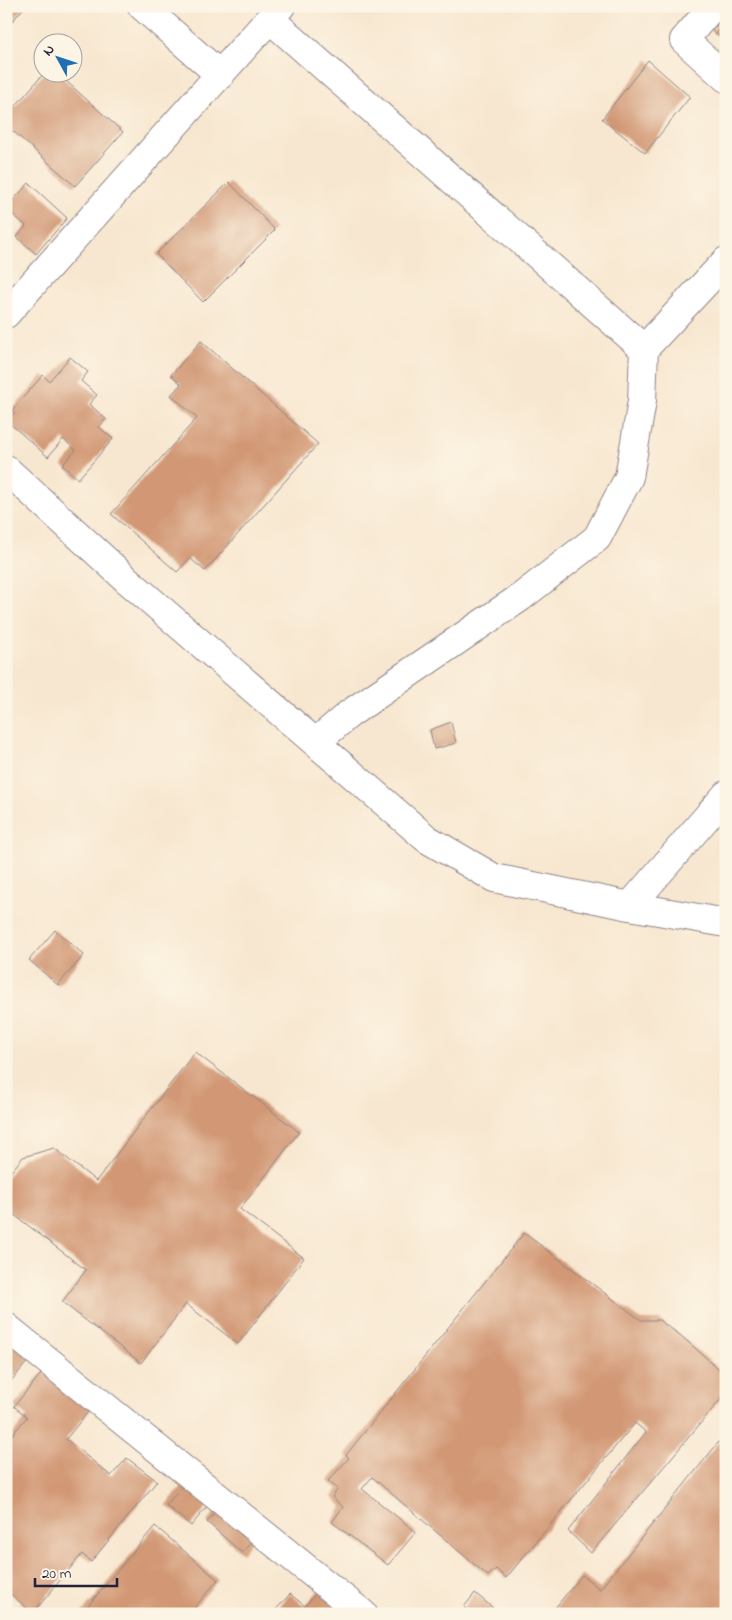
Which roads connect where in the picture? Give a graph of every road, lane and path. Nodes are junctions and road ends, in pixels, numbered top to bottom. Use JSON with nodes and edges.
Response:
{"nodes":[{"id":1,"x":142,"y":6,"type":"edge"},
{"id":2,"x":714,"y":6,"type":"edge"},
{"id":3,"x":276,"y":13,"type":"edge"},
{"id":4,"x":220,"y":75,"type":"junction"},
{"id":5,"x":726,"y":78,"type":"edge"},
{"id":6,"x":726,"y":261,"type":"edge"},
{"id":7,"x":6,"y":314,"type":"edge"},
{"id":8,"x":644,"y":349,"type":"junction"},
{"id":9,"x":6,"y":469,"type":"edge"},
{"id":10,"x":316,"y":742,"type":"junction"},
{"id":11,"x":726,"y":795,"type":"edge"},
{"id":12,"x":630,"y":906,"type":"junction"},
{"id":13,"x":726,"y":923,"type":"edge"},
{"id":14,"x":6,"y":1327,"type":"edge"},
{"id":15,"x":363,"y":1614,"type":"edge"}],
"edges":[{"from":1,"to":4,"type":"street"},
{"from":2,"to":5,"type":"street"},
{"from":3,"to":4,"type":"street"},
{"from":3,"to":8,"type":"street"},
{"from":4,"to":7,"type":"street"},
{"from":6,"to":8,"type":"street"},
{"from":8,"to":10,"type":"street"},
{"from":9,"to":10,"type":"street"},
{"from":10,"to":12,"type":"street"},
{"from":11,"to":12,"type":"street"},
{"from":12,"to":13,"type":"street"},
{"from":14,"to":15,"type":"street"}]}
